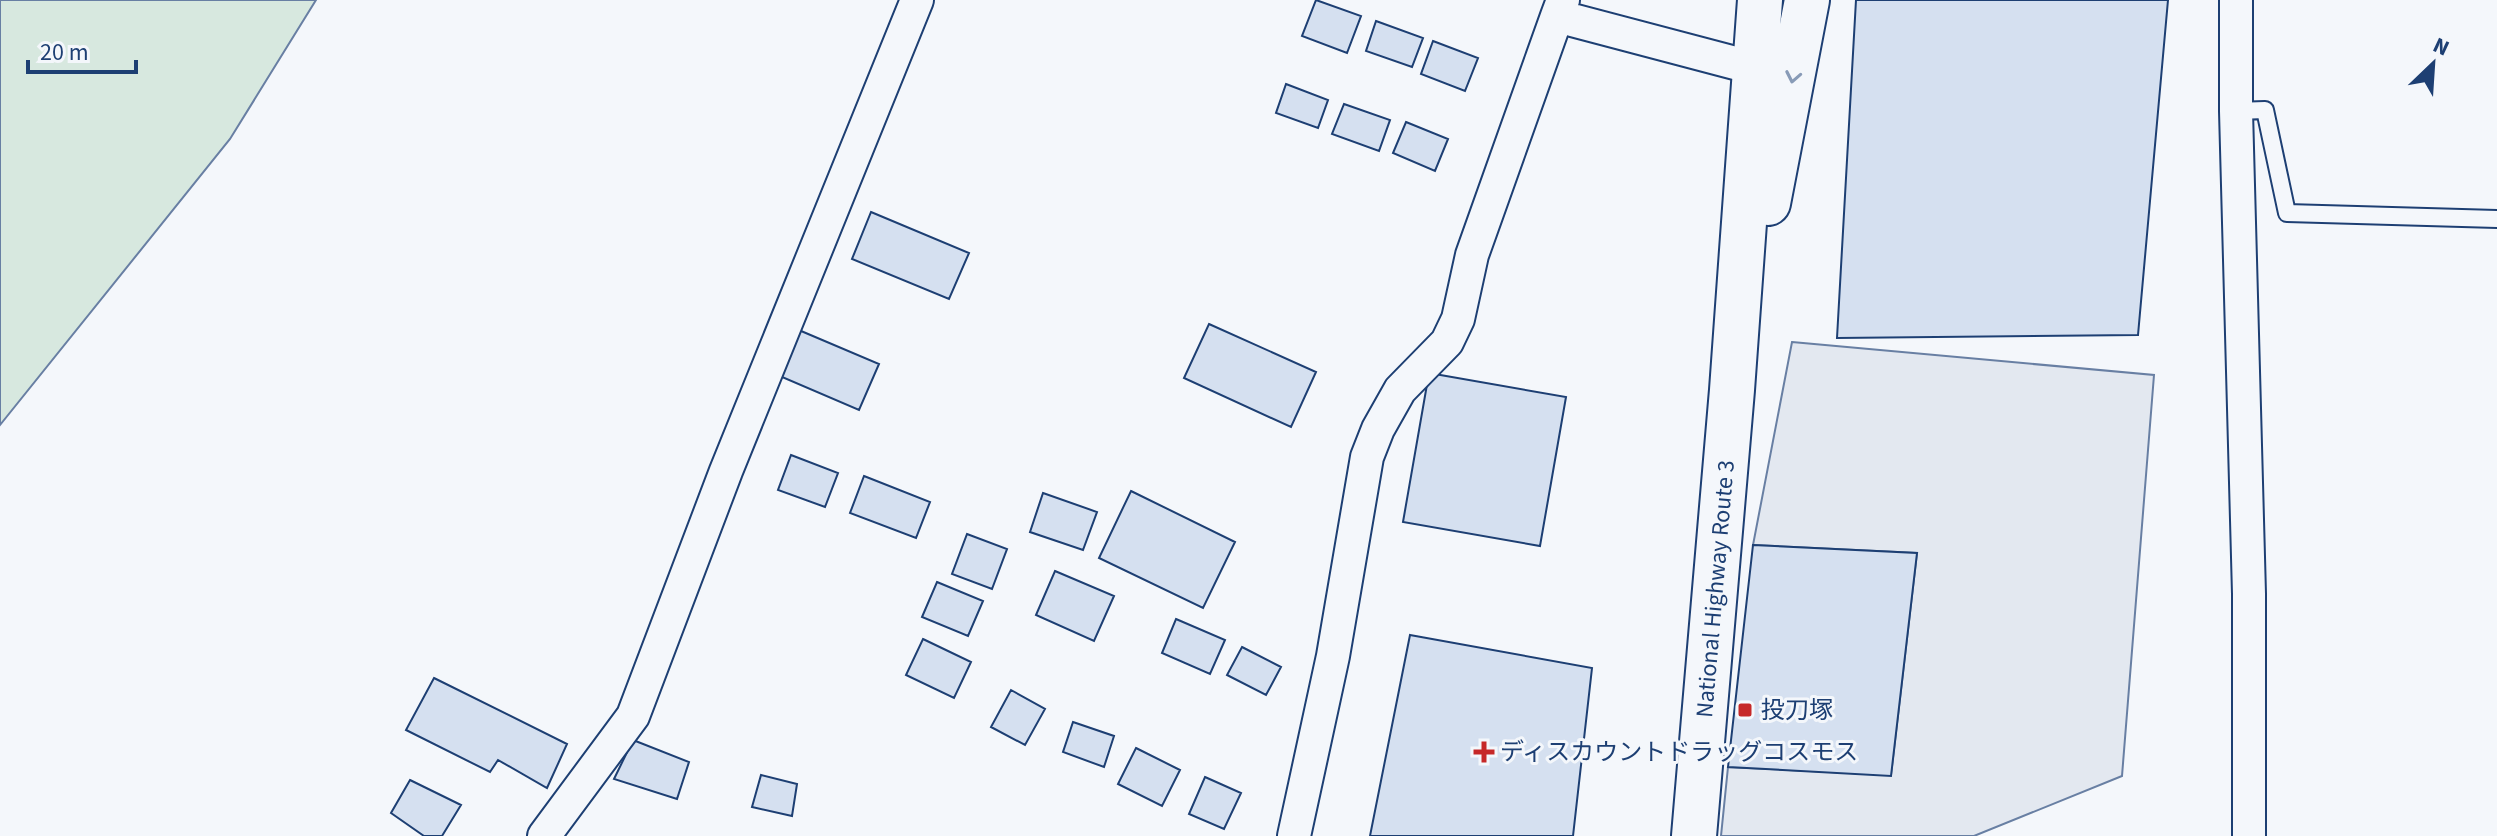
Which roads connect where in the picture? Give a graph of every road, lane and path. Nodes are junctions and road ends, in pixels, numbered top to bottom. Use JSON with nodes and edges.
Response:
{"nodes":[{"id":1,"x":917,"y":0,"type":"edge"},
{"id":2,"x":1760,"y":0,"type":"edge"},
{"id":3,"x":1807,"y":0,"type":"edge"},
{"id":4,"x":2236,"y":0,"type":"edge"},
{"id":5,"x":1560,"y":8,"type":"edge"},
{"id":6,"x":1754,"y":68,"type":"junction"},
{"id":7,"x":2236,"y":111,"type":"junction"},
{"id":8,"x":2497,"y":219,"type":"edge"},
{"id":9,"x":1732,"y":390,"type":"junction"},
{"id":10,"x":544,"y":836,"type":"edge"},
{"id":11,"x":1294,"y":836,"type":"edge"},
{"id":12,"x":1694,"y":836,"type":"edge"},
{"id":13,"x":2249,"y":836,"type":"edge"}],
"edges":[{"from":1,"to":10,"type":"street"},
{"from":2,"to":6,"type":"highway","name":"National Highway Route 3"},
{"from":3,"to":9,"type":"highway","name":"National Highway Route 3","one_way":true},
{"from":4,"to":7,"type":"street"},
{"from":5,"to":6,"type":"street"},
{"from":5,"to":11,"type":"street"},
{"from":6,"to":9,"type":"highway","name":"National Highway Route 3"},
{"from":7,"to":8,"type":"lane"},
{"from":7,"to":13,"type":"street"},
{"from":9,"to":12,"type":"highway","name":"National Highway Route 3"}]}
